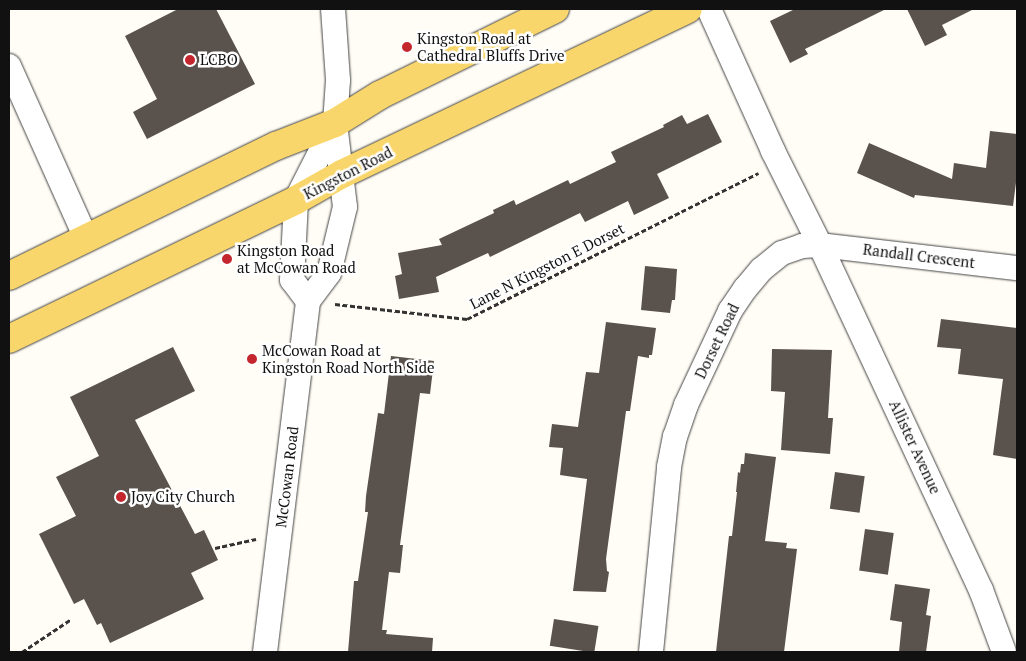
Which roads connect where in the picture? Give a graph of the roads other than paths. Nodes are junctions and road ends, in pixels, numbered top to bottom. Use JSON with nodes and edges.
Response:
{"nodes":[{"id":1,"x":333,"y":9,"type":"edge"},
{"id":2,"x":555,"y":9,"type":"edge"},
{"id":3,"x":688,"y":9,"type":"edge"},
{"id":4,"x":708,"y":9,"type":"edge"},
{"id":5,"x":9,"y":66,"type":"edge"},
{"id":6,"x":335,"y":124,"type":"junction"},
{"id":7,"x":342,"y":174,"type":"junction"},
{"id":8,"x":296,"y":200,"type":"junction"},
{"id":9,"x":86,"y":238,"type":"junction"},
{"id":10,"x":820,"y":245,"type":"junction"},
{"id":11,"x":1017,"y":268,"type":"edge"},
{"id":12,"x":9,"y":276,"type":"edge"},
{"id":13,"x":308,"y":301,"type":"junction"},
{"id":14,"x":9,"y":339,"type":"edge"},
{"id":15,"x":265,"y":652,"type":"edge"},
{"id":16,"x":651,"y":652,"type":"edge"},
{"id":17,"x":1004,"y":652,"type":"edge"}],
"edges":[{"from":1,"to":6,"type":"street"},
{"from":2,"to":6,"type":"main road"},
{"from":3,"to":7,"type":"main road","name":"Kingston Road"},
{"from":4,"to":10,"type":"street"},
{"from":5,"to":9,"type":"street"},
{"from":6,"to":7,"type":"street"},
{"from":6,"to":8,"type":"street"},
{"from":6,"to":9,"type":"main road"},
{"from":7,"to":8,"type":"main road","name":"Kingston Road"},
{"from":7,"to":13,"type":"street"},
{"from":8,"to":13,"type":"street"},
{"from":8,"to":14,"type":"main road","name":"Kingston Road"},
{"from":9,"to":12,"type":"main road"},
{"from":10,"to":11,"type":"street","name":"Randall Crescent"},
{"from":10,"to":16,"type":"street","name":"Dorset Road"},
{"from":10,"to":17,"type":"street","name":"Allister Avenue"},
{"from":13,"to":15,"type":"street","name":"McCowan Road"}]}
